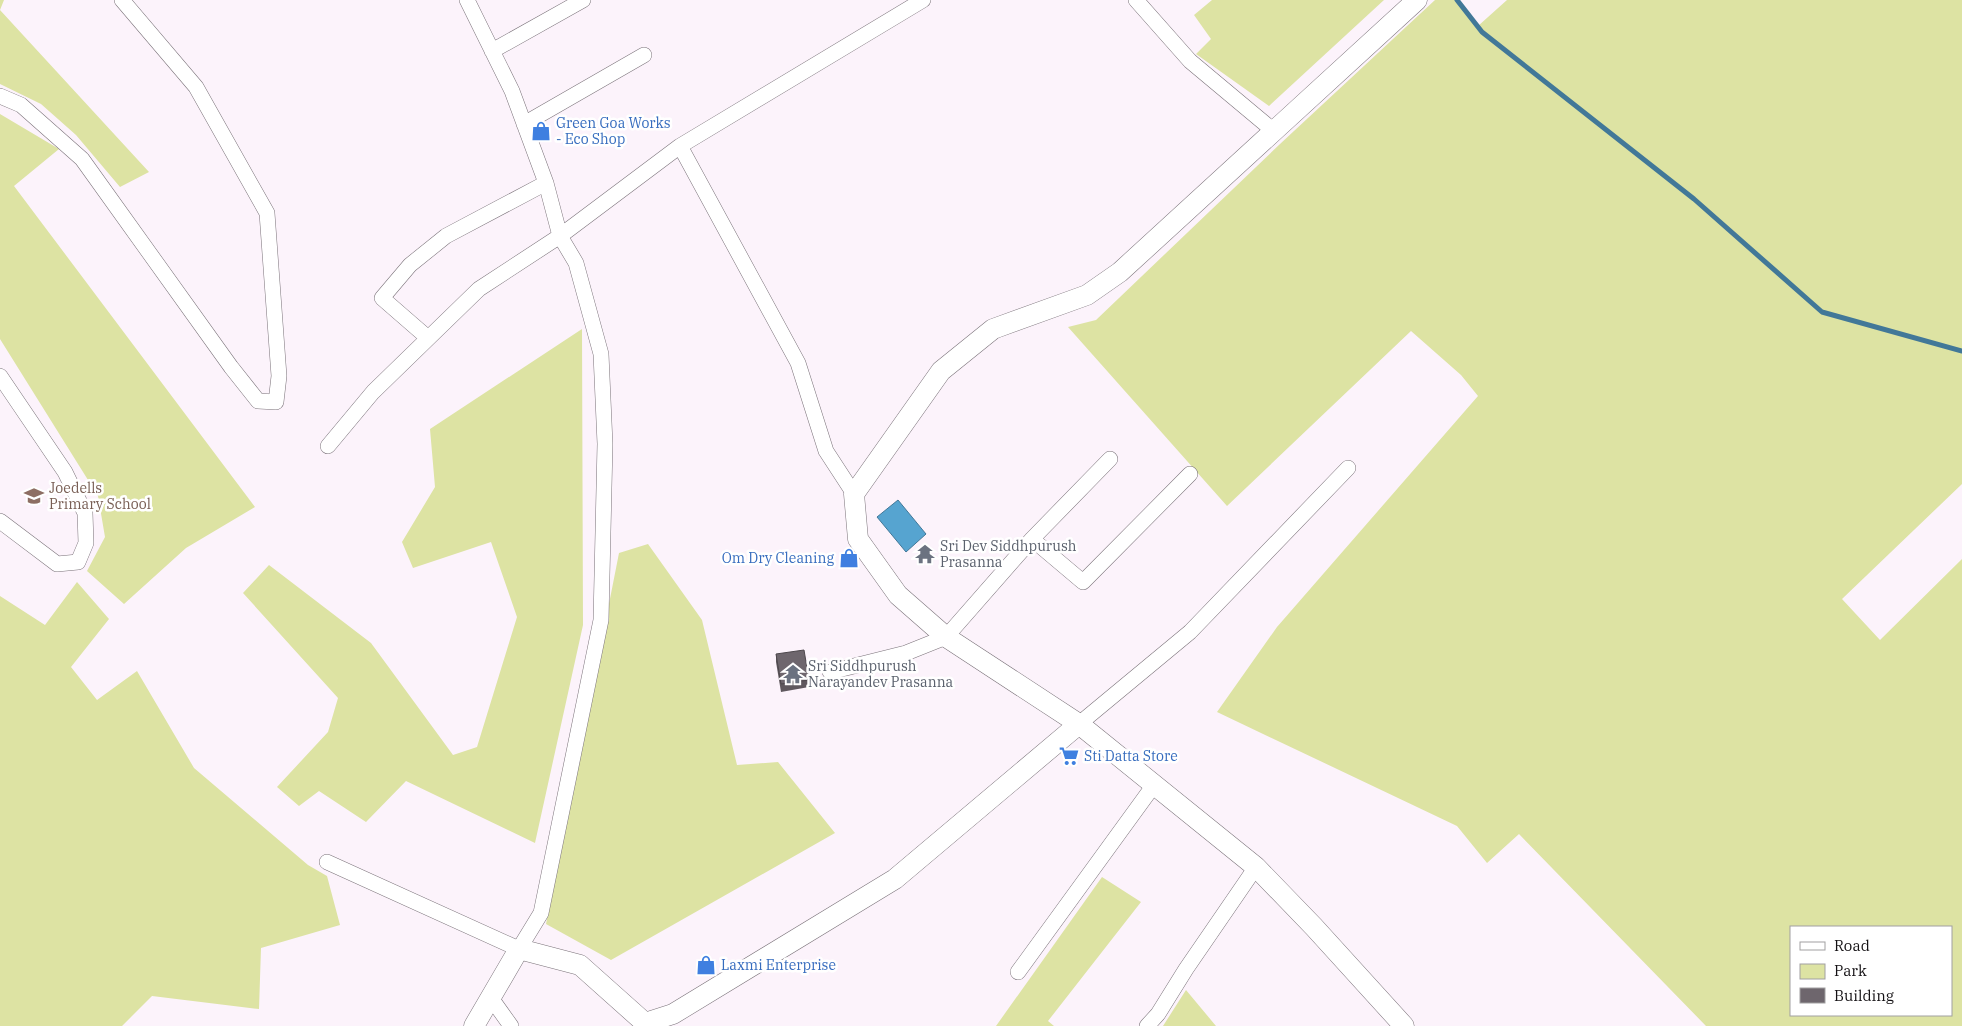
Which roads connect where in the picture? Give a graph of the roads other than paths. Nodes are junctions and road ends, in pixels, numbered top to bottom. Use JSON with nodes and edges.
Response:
{"nodes":[{"id":1,"x":122,"y":0,"type":"edge"},
{"id":2,"x":467,"y":0,"type":"edge"},
{"id":3,"x":583,"y":0,"type":"edge"},
{"id":4,"x":923,"y":0,"type":"edge"},
{"id":5,"x":1136,"y":0,"type":"edge"},
{"id":6,"x":1417,"y":0,"type":"edge"},
{"id":7,"x":492,"y":51,"type":"junction"},
{"id":8,"x":644,"y":55,"type":"dead end"},
{"id":9,"x":0,"y":96,"type":"edge"},
{"id":10,"x":524,"y":124,"type":"junction"},
{"id":11,"x":1275,"y":132,"type":"junction"},
{"id":12,"x":680,"y":146,"type":"junction"},
{"id":13,"x":546,"y":183,"type":"junction"},
{"id":14,"x":560,"y":236,"type":"junction"},
{"id":15,"x":428,"y":338,"type":"junction"},
{"id":16,"x":0,"y":376,"type":"edge"},
{"id":17,"x":328,"y":446,"type":"dead end"},
{"id":18,"x":1110,"y":459,"type":"dead end"},
{"id":19,"x":1348,"y":468,"type":"dead end"},
{"id":20,"x":1190,"y":474,"type":"dead end"},
{"id":21,"x":854,"y":494,"type":"junction"},
{"id":22,"x":0,"y":521,"type":"edge"},
{"id":23,"x":1032,"y":539,"type":"junction"},
{"id":24,"x":946,"y":637,"type":"junction"},
{"id":25,"x":830,"y":672,"type":"dead end"},
{"id":26,"x":1079,"y":724,"type":"junction"},
{"id":27,"x":1154,"y":785,"type":"junction"},
{"id":28,"x":327,"y":862,"type":"dead end"},
{"id":29,"x":1256,"y":867,"type":"junction"},
{"id":30,"x":519,"y":949,"type":"junction"},
{"id":31,"x":1018,"y":972,"type":"dead end"},
{"id":32,"x":491,"y":998,"type":"junction"},
{"id":33,"x":474,"y":1026,"type":"edge"},
{"id":34,"x":511,"y":1026,"type":"edge"},
{"id":35,"x":1147,"y":1026,"type":"edge"},
{"id":36,"x":1404,"y":1026,"type":"edge"}],
"edges":[{"from":1,"to":9,"type":"street"},
{"from":2,"to":7,"type":"street"},
{"from":3,"to":7,"type":"street"},
{"from":4,"to":12,"type":"street"},
{"from":5,"to":11,"type":"street"},
{"from":6,"to":11,"type":"street"},
{"from":7,"to":10,"type":"street"},
{"from":8,"to":10,"type":"street"},
{"from":10,"to":13,"type":"street"},
{"from":11,"to":21,"type":"street"},
{"from":12,"to":14,"type":"street"},
{"from":12,"to":21,"type":"street"},
{"from":13,"to":14,"type":"street"},
{"from":13,"to":15,"type":"street"},
{"from":14,"to":15,"type":"street"},
{"from":14,"to":30,"type":"street"},
{"from":15,"to":17,"type":"street"},
{"from":16,"to":22,"type":"street"},
{"from":18,"to":23,"type":"street"},
{"from":19,"to":26,"type":"street"},
{"from":20,"to":23,"type":"street"},
{"from":21,"to":24,"type":"street"},
{"from":23,"to":24,"type":"street"},
{"from":24,"to":25,"type":"street"},
{"from":24,"to":26,"type":"street"},
{"from":26,"to":27,"type":"street"},
{"from":26,"to":30,"type":"street"},
{"from":27,"to":29,"type":"street"},
{"from":27,"to":31,"type":"street"},
{"from":28,"to":30,"type":"street"},
{"from":29,"to":35,"type":"street"},
{"from":29,"to":36,"type":"street"},
{"from":30,"to":32,"type":"street"},
{"from":32,"to":33,"type":"street"},
{"from":32,"to":34,"type":"street"}]}
